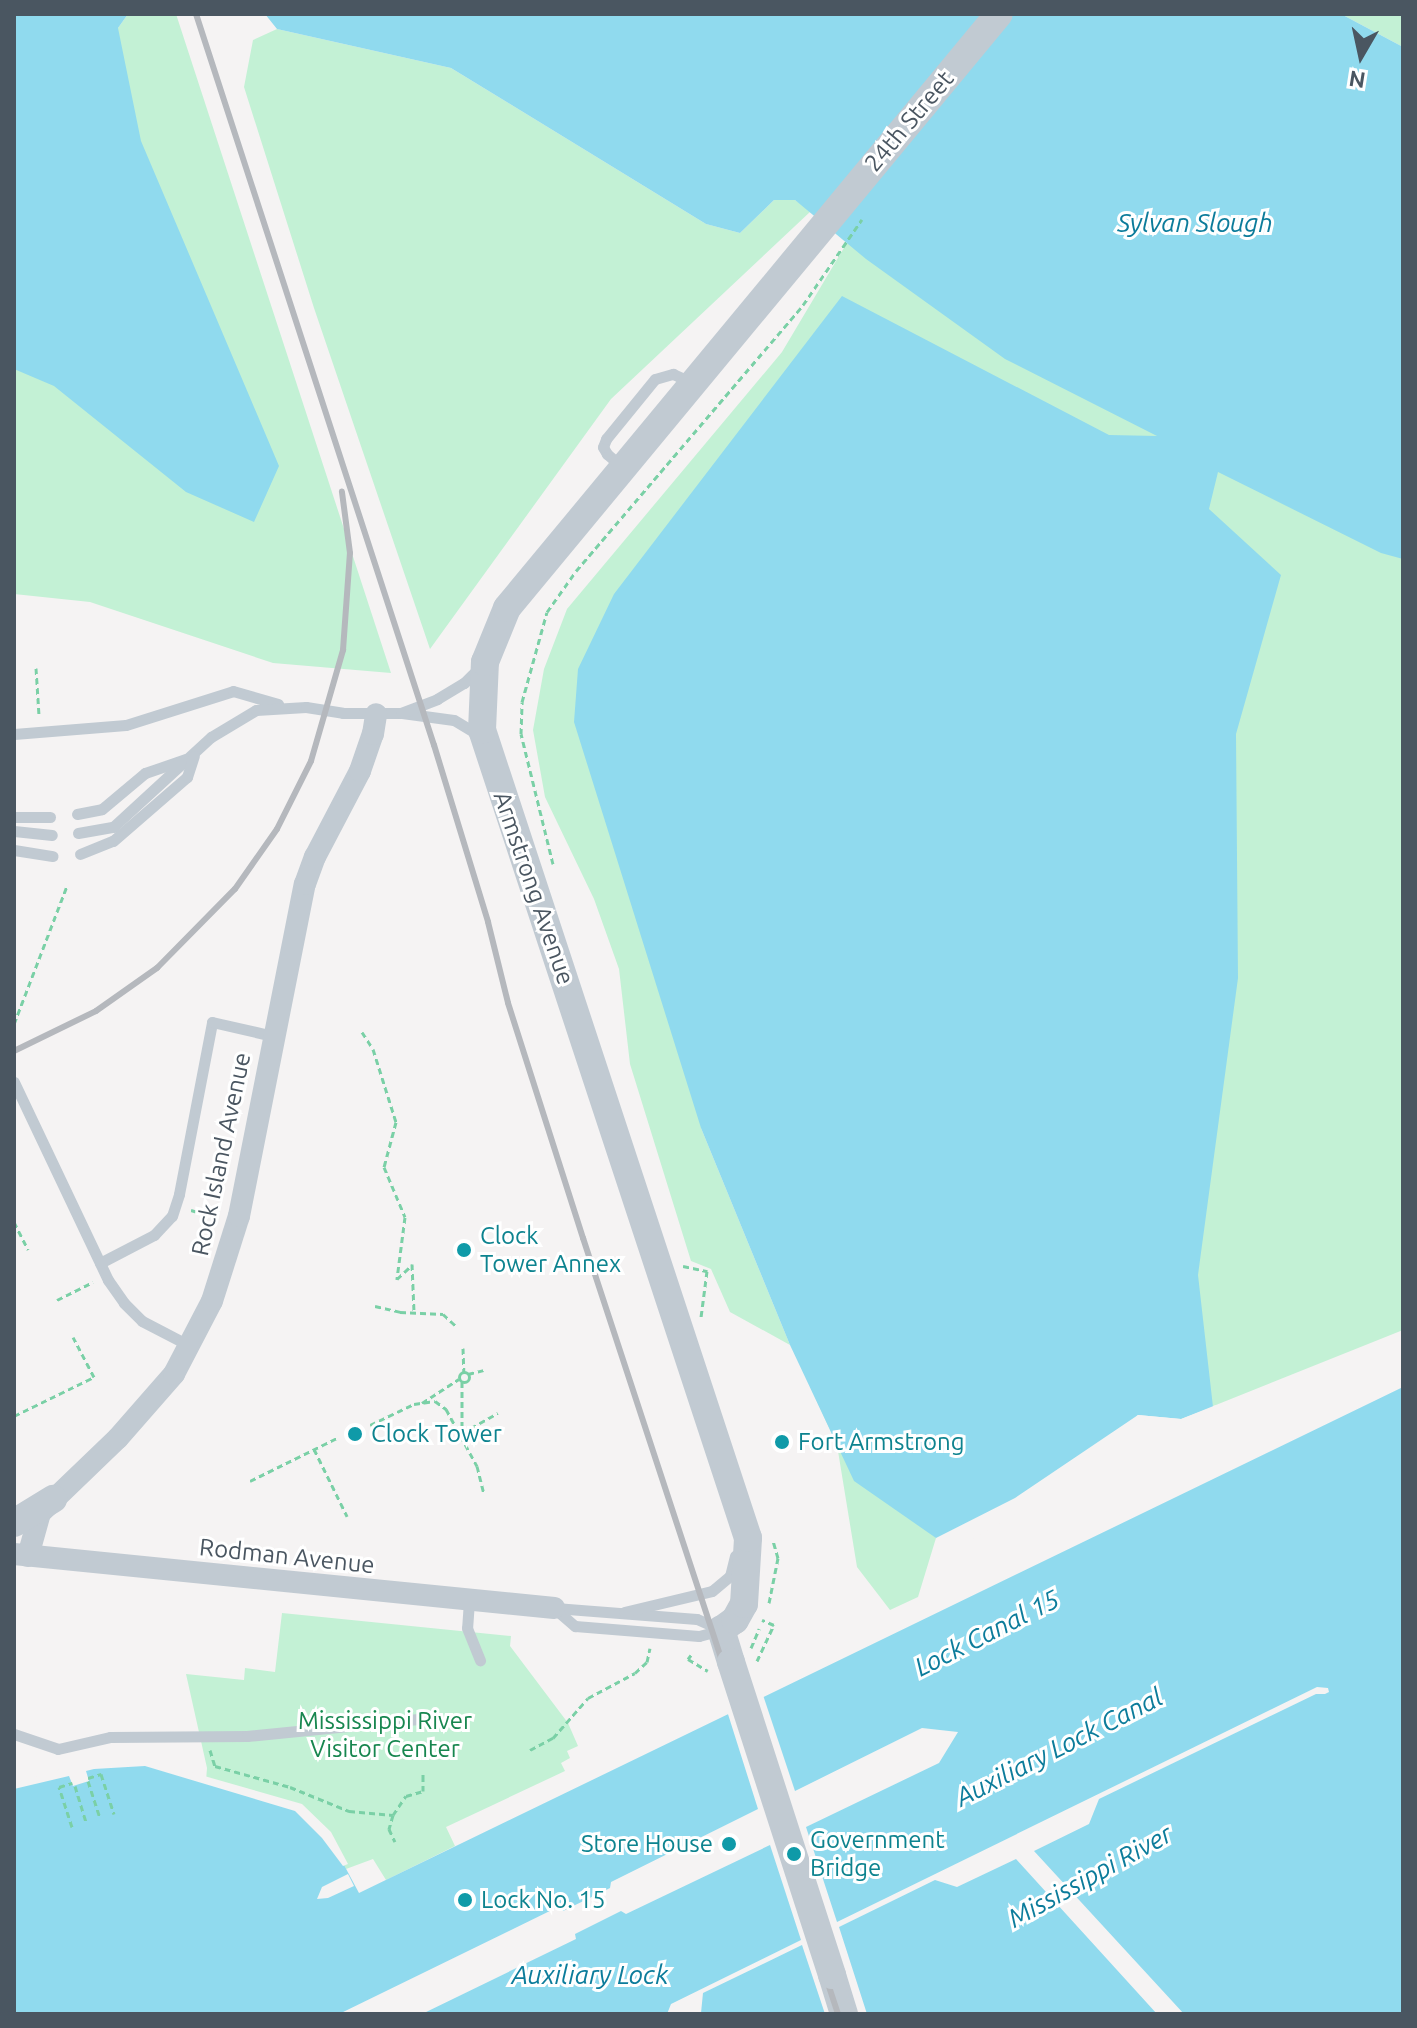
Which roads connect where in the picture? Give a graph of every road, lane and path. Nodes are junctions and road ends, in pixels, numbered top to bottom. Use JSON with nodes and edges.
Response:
{"nodes":[{"id":1,"x":999,"y":14,"type":"edge"},
{"id":2,"x":820,"y":228,"type":"joint"},
{"id":3,"x":839,"y":254,"type":"dead end"},
{"id":4,"x":485,"y":662,"type":"junction"},
{"id":5,"x":36,"y":668,"type":"dead end"},
{"id":6,"x":286,"y":707,"type":"junction"},
{"id":7,"x":401,"y":713,"type":"junction"},
{"id":8,"x":376,"y":714,"type":"junction"},
{"id":9,"x":40,"y":731,"type":"junction"},
{"id":10,"x":14,"y":734,"type":"edge"},
{"id":11,"x":485,"y":740,"type":"junction"},
{"id":12,"x":194,"y":756,"type":"junction"},
{"id":13,"x":77,"y":814,"type":"dead end"},
{"id":14,"x":14,"y":817,"type":"edge"},
{"id":15,"x":50,"y":817,"type":"dead end"},
{"id":16,"x":14,"y":831,"type":"edge"},
{"id":17,"x":78,"y":833,"type":"dead end"},
{"id":18,"x":52,"y":835,"type":"dead end"},
{"id":19,"x":14,"y":850,"type":"edge"},
{"id":20,"x":80,"y":854,"type":"dead end"},
{"id":21,"x":53,"y":856,"type":"dead end"},
{"id":22,"x":554,"y":868,"type":"dead end"},
{"id":23,"x":67,"y":886,"type":"dead end"},
{"id":24,"x":14,"y":1024,"type":"edge"},
{"id":25,"x":362,"y":1032,"type":"dead end"},
{"id":26,"x":273,"y":1036,"type":"junction"},
{"id":27,"x":14,"y":1082,"type":"edge"},
{"id":28,"x":175,"y":1205,"type":"junction"},
{"id":29,"x":221,"y":1219,"type":"dead end"},
{"id":30,"x":14,"y":1222,"type":"edge"},
{"id":31,"x":28,"y":1250,"type":"dead end"},
{"id":32,"x":100,"y":1263,"type":"junction"},
{"id":33,"x":687,"y":1280,"type":"dead end"},
{"id":34,"x":94,"y":1281,"type":"dead end"},
{"id":35,"x":57,"y":1300,"type":"dead end"},
{"id":36,"x":375,"y":1306,"type":"dead end"},
{"id":37,"x":696,"y":1307,"type":"dead end"},
{"id":38,"x":414,"y":1312,"type":"junction"},
{"id":39,"x":456,"y":1326,"type":"dead end"},
{"id":40,"x":73,"y":1337,"type":"dead end"},
{"id":41,"x":190,"y":1346,"type":"junction"},
{"id":42,"x":463,"y":1348,"type":"dead end"},
{"id":43,"x":484,"y":1370,"type":"dead end"},
{"id":44,"x":466,"y":1373,"type":"junction"},
{"id":45,"x":461,"y":1380,"type":"junction"},
{"id":46,"x":421,"y":1404,"type":"junction"},
{"id":47,"x":498,"y":1413,"type":"dead end"},
{"id":48,"x":14,"y":1416,"type":"edge"},
{"id":49,"x":370,"y":1425,"type":"dead end"},
{"id":50,"x":337,"y":1438,"type":"dead end"},
{"id":51,"x":314,"y":1449,"type":"junction"},
{"id":52,"x":250,"y":1481,"type":"dead end"},
{"id":53,"x":484,"y":1494,"type":"dead end"},
{"id":54,"x":53,"y":1499,"type":"junction"},
{"id":55,"x":741,"y":1512,"type":"junction"},
{"id":56,"x":347,"y":1516,"type":"dead end"},
{"id":57,"x":14,"y":1523,"type":"edge"},
{"id":58,"x":770,"y":1532,"type":"dead end"},
{"id":59,"x":21,"y":1555,"type":"edge"},
{"id":60,"x":469,"y":1601,"type":"junction"},
{"id":61,"x":554,"y":1608,"type":"junction"},
{"id":62,"x":624,"y":1612,"type":"junction"},
{"id":63,"x":762,"y":1620,"type":"junction"},
{"id":64,"x":721,"y":1630,"type":"junction"},
{"id":65,"x":650,"y":1648,"type":"dead end"},
{"id":66,"x":691,"y":1655,"type":"dead end"},
{"id":67,"x":480,"y":1660,"type":"dead end"},
{"id":68,"x":737,"y":1663,"type":"junction"},
{"id":69,"x":418,"y":1719,"type":"dead end"},
{"id":70,"x":14,"y":1734,"type":"edge"},
{"id":71,"x":205,"y":1735,"type":"junction"},
{"id":72,"x":530,"y":1750,"type":"dead end"},
{"id":73,"x":423,"y":1771,"type":"dead end"},
{"id":74,"x":114,"y":1814,"type":"dead end"},
{"id":75,"x":393,"y":1815,"type":"junction"},
{"id":76,"x":100,"y":1818,"type":"dead end"},
{"id":77,"x":86,"y":1822,"type":"dead end"},
{"id":78,"x":72,"y":1827,"type":"dead end"},
{"id":79,"x":395,"y":1842,"type":"dead end"},
{"id":80,"x":844,"y":2014,"type":"edge"}],
"edges":[{"from":1,"to":2,"type":"street","name":"24th Street"},
{"from":2,"to":4,"type":"street","name":"Armstrong Avenue"},
{"from":3,"to":22,"type":"path"},
{"from":4,"to":7,"type":"lane"},
{"from":4,"to":11,"type":"street","name":"Armstrong Avenue"},
{"from":5,"to":9,"type":"path"},
{"from":6,"to":8,"type":"lane"},
{"from":6,"to":9,"type":"lane"},
{"from":6,"to":12,"type":"lane"},
{"from":7,"to":8,"type":"lane"},
{"from":7,"to":11,"type":"lane"},
{"from":8,"to":26,"type":"street","name":"Rock Island Avenue"},
{"from":9,"to":10,"type":"lane"},
{"from":11,"to":55,"type":"street","name":"Armstrong Avenue"},
{"from":12,"to":13,"type":"lane"},
{"from":12,"to":17,"type":"lane"},
{"from":12,"to":20,"type":"lane"},
{"from":14,"to":15,"type":"lane"},
{"from":16,"to":18,"type":"lane"},
{"from":19,"to":21,"type":"lane"},
{"from":23,"to":24,"type":"path"},
{"from":25,"to":38,"type":"path"},
{"from":26,"to":28,"type":"lane"},
{"from":26,"to":41,"type":"street","name":"Rock Island Avenue"},
{"from":27,"to":32,"type":"lane"},
{"from":28,"to":29,"type":"path"},
{"from":28,"to":32,"type":"lane"},
{"from":30,"to":31,"type":"path"},
{"from":32,"to":41,"type":"lane"},
{"from":33,"to":37,"type":"path"},
{"from":34,"to":35,"type":"path"},
{"from":36,"to":38,"type":"path"},
{"from":38,"to":39,"type":"path"},
{"from":40,"to":48,"type":"path"},
{"from":41,"to":54,"type":"street","name":"Rock Island Avenue"},
{"from":42,"to":44,"type":"path"},
{"from":43,"to":44,"type":"path"},
{"from":44,"to":45,"type":"path"},
{"from":44,"to":45,"type":"path"},
{"from":45,"to":46,"type":"path"},
{"from":45,"to":47,"type":"path"},
{"from":46,"to":49,"type":"path"},
{"from":46,"to":53,"type":"path"},
{"from":50,"to":51,"type":"path"},
{"from":51,"to":52,"type":"path"},
{"from":51,"to":56,"type":"path"},
{"from":54,"to":57,"type":"street"},
{"from":54,"to":59,"type":"street","name":"Rock Island Avenue"},
{"from":55,"to":62,"type":"lane","name":"Rodman Avenue"},
{"from":55,"to":64,"type":"street","name":"Armstrong Avenue"},
{"from":58,"to":63,"type":"path"},
{"from":59,"to":60,"type":"street","name":"Rodman Avenue"},
{"from":60,"to":61,"type":"street","name":"Rodman Avenue"},
{"from":60,"to":67,"type":"lane"},
{"from":61,"to":62,"type":"lane","name":"Rodman Avenue"},
{"from":61,"to":64,"type":"lane","name":"Rodman Avenue"},
{"from":62,"to":64,"type":"lane","name":"Rodman Avenue"},
{"from":63,"to":68,"type":"path"},
{"from":63,"to":68,"type":"path"},
{"from":64,"to":68,"type":"street"},
{"from":65,"to":72,"type":"path"},
{"from":66,"to":68,"type":"path"},
{"from":68,"to":80,"type":"street","bridge":true},
{"from":69,"to":71,"type":"lane"},
{"from":70,"to":71,"type":"lane"},
{"from":71,"to":75,"type":"path"},
{"from":73,"to":75,"type":"path"},
{"from":74,"to":76,"type":"path"},
{"from":75,"to":79,"type":"path"},
{"from":77,"to":78,"type":"path"}]}
